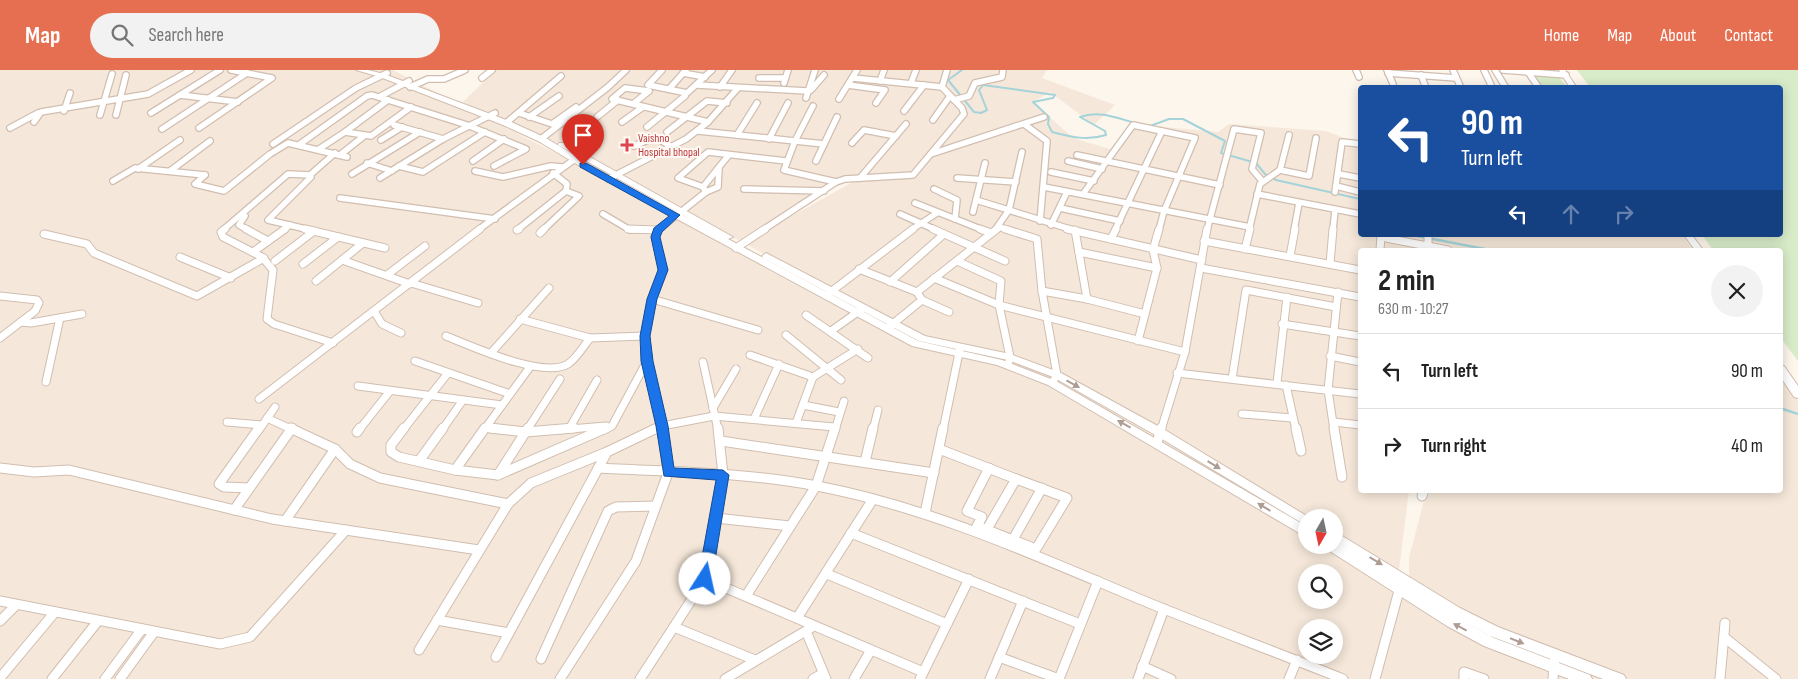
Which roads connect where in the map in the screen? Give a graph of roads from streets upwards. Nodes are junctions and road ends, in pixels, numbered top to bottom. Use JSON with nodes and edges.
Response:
{"nodes":[{"id":1,"x":191,"y":70,"type":"edge"},
{"id":2,"x":220,"y":70,"type":"edge"},
{"id":3,"x":231,"y":70,"type":"edge"},
{"id":4,"x":269,"y":70,"type":"edge"},
{"id":5,"x":359,"y":70,"type":"edge"},
{"id":6,"x":464,"y":70,"type":"edge"},
{"id":7,"x":492,"y":70,"type":"edge"},
{"id":8,"x":626,"y":70,"type":"edge"},
{"id":9,"x":662,"y":70,"type":"edge"},
{"id":10,"x":712,"y":70,"type":"edge"},
{"id":11,"x":732,"y":70,"type":"edge"},
{"id":12,"x":762,"y":70,"type":"edge"},
{"id":13,"x":788,"y":70,"type":"edge"},
{"id":14,"x":815,"y":70,"type":"edge"},
{"id":15,"x":857,"y":70,"type":"edge"},
{"id":16,"x":884,"y":70,"type":"edge"},
{"id":17,"x":916,"y":70,"type":"edge"},
{"id":18,"x":947,"y":70,"type":"edge"},
{"id":19,"x":1004,"y":70,"type":"edge"},
{"id":20,"x":1356,"y":70,"type":"edge"},
{"id":21,"x":1453,"y":70,"type":"edge"},
{"id":22,"x":1484,"y":70,"type":"edge"},
{"id":23,"x":1495,"y":70,"type":"edge"},
{"id":24,"x":1503,"y":70,"type":"edge"},
{"id":25,"x":1387,"y":71,"type":"edge"},
{"id":26,"x":380,"y":72,"type":"edge"},
{"id":27,"x":684,"y":72,"type":"edge"},
{"id":28,"x":1528,"y":72,"type":"junction"},
{"id":29,"x":247,"y":73,"type":"junction"},
{"id":30,"x":1564,"y":73,"type":"edge"},
{"id":31,"x":112,"y":74,"type":"dead end"},
{"id":32,"x":126,"y":75,"type":"dead end"},
{"id":33,"x":260,"y":75,"type":"junction"},
{"id":34,"x":824,"y":75,"type":"dead end"},
{"id":35,"x":561,"y":76,"type":"dead end"},
{"id":36,"x":1421,"y":76,"type":"junction"},
{"id":37,"x":705,"y":77,"type":"junction"},
{"id":38,"x":1358,"y":77,"type":"dead end"},
{"id":39,"x":482,"y":78,"type":"dead end"},
{"id":40,"x":759,"y":78,"type":"junction"},
{"id":41,"x":785,"y":78,"type":"junction"},
{"id":42,"x":853,"y":78,"type":"junction"},
{"id":43,"x":1456,"y":78,"type":"junction"},
{"id":44,"x":880,"y":81,"type":"junction"},
{"id":45,"x":910,"y":83,"type":"junction"},
{"id":46,"x":409,"y":84,"type":"junction"},
{"id":47,"x":1393,"y":84,"type":"dead end"},
{"id":48,"x":697,"y":85,"type":"junction"},
{"id":49,"x":848,"y":85,"type":"junction"},
{"id":50,"x":924,"y":85,"type":"junction"},
{"id":51,"x":1425,"y":85,"type":"edge"},
{"id":52,"x":1460,"y":85,"type":"edge"},
{"id":53,"x":1491,"y":85,"type":"dead end"},
{"id":54,"x":1504,"y":85,"type":"edge"},
{"id":55,"x":1537,"y":85,"type":"edge"},
{"id":56,"x":1572,"y":85,"type":"edge"},
{"id":57,"x":720,"y":87,"type":"junction"},
{"id":58,"x":942,"y":87,"type":"junction"},
{"id":59,"x":738,"y":88,"type":"junction"},
{"id":60,"x":669,"y":89,"type":"junction"},
{"id":61,"x":755,"y":89,"type":"junction"},
{"id":62,"x":781,"y":89,"type":"junction"},
{"id":63,"x":807,"y":90,"type":"junction"},
{"id":64,"x":70,"y":93,"type":"dead end"},
{"id":65,"x":180,"y":95,"type":"junction"},
{"id":66,"x":379,"y":96,"type":"junction"},
{"id":67,"x":559,"y":96,"type":"dead end"},
{"id":68,"x":685,"y":96,"type":"dead end"},
{"id":69,"x":208,"y":98,"type":"junction"},
{"id":70,"x":806,"y":98,"type":"dead end"},
{"id":71,"x":954,"y":98,"type":"junction"},
{"id":72,"x":120,"y":99,"type":"junction"},
{"id":73,"x":839,"y":99,"type":"dead end"},
{"id":74,"x":388,"y":100,"type":"junction"},
{"id":75,"x":618,"y":100,"type":"junction"},
{"id":76,"x":104,"y":101,"type":"junction"},
{"id":77,"x":238,"y":102,"type":"junction"},
{"id":78,"x":727,"y":103,"type":"junction"},
{"id":79,"x":757,"y":103,"type":"dead end"},
{"id":80,"x":788,"y":103,"type":"dead end"},
{"id":81,"x":876,"y":103,"type":"dead end"},
{"id":82,"x":633,"y":104,"type":"junction"},
{"id":83,"x":576,"y":106,"type":"dead end"},
{"id":84,"x":813,"y":106,"type":"dead end"},
{"id":85,"x":411,"y":107,"type":"junction"},
{"id":86,"x":643,"y":107,"type":"junction"},
{"id":87,"x":64,"y":110,"type":"junction"},
{"id":88,"x":904,"y":111,"type":"dead end"},
{"id":89,"x":667,"y":112,"type":"junction"},
{"id":90,"x":38,"y":113,"type":"junction"},
{"id":91,"x":151,"y":113,"type":"dead end"},
{"id":92,"x":100,"y":115,"type":"dead end"},
{"id":93,"x":116,"y":115,"type":"dead end"},
{"id":94,"x":492,"y":115,"type":"junction"},
{"id":95,"x":530,"y":117,"type":"junction"},
{"id":96,"x":597,"y":117,"type":"dead end"},
{"id":97,"x":687,"y":117,"type":"junction"},
{"id":98,"x":837,"y":117,"type":"dead end"},
{"id":99,"x":1044,"y":117,"type":"dead end"},
{"id":100,"x":512,"y":118,"type":"junction"},
{"id":101,"x":933,"y":120,"type":"dead end"},
{"id":102,"x":34,"y":122,"type":"dead end"},
{"id":103,"x":622,"y":122,"type":"dead end"},
{"id":104,"x":708,"y":122,"type":"junction"},
{"id":105,"x":906,"y":124,"type":"dead end"},
{"id":106,"x":1024,"y":124,"type":"junction"},
{"id":107,"x":394,"y":125,"type":"dead end"},
{"id":108,"x":468,"y":126,"type":"junction"},
{"id":109,"x":402,"y":127,"type":"junction"},
{"id":110,"x":647,"y":127,"type":"dead end"},
{"id":111,"x":10,"y":128,"type":"dead end"},
{"id":112,"x":199,"y":128,"type":"dead end"},
{"id":113,"x":162,"y":129,"type":"dead end"},
{"id":114,"x":698,"y":131,"type":"junction"},
{"id":115,"x":1162,"y":131,"type":"junction"},
{"id":116,"x":344,"y":132,"type":"junction"},
{"id":117,"x":420,"y":132,"type":"junction"},
{"id":118,"x":485,"y":132,"type":"junction"},
{"id":119,"x":667,"y":132,"type":"dead end"},
{"id":120,"x":737,"y":135,"type":"junction"},
{"id":121,"x":1289,"y":135,"type":"dead end"},
{"id":122,"x":364,"y":136,"type":"junction"},
{"id":123,"x":896,"y":136,"type":"junction"},
{"id":124,"x":544,"y":137,"type":"junction"},
{"id":125,"x":1316,"y":138,"type":"dead end"},
{"id":126,"x":443,"y":139,"type":"junction"},
{"id":127,"x":769,"y":139,"type":"junction"},
{"id":128,"x":180,"y":140,"type":"dead end"},
{"id":129,"x":381,"y":140,"type":"dead end"},
{"id":130,"x":504,"y":140,"type":"junction"},
{"id":131,"x":210,"y":141,"type":"dead end"},
{"id":132,"x":795,"y":141,"type":"junction"},
{"id":133,"x":852,"y":143,"type":"dead end"},
{"id":134,"x":273,"y":144,"type":"dead end"},
{"id":135,"x":300,"y":144,"type":"junction"},
{"id":136,"x":824,"y":144,"type":"junction"},
{"id":137,"x":1358,"y":144,"type":"edge"},
{"id":138,"x":634,"y":146,"type":"dead end"},
{"id":139,"x":672,"y":147,"type":"junction"},
{"id":140,"x":318,"y":149,"type":"junction"},
{"id":141,"x":1022,"y":152,"type":"dead end"},
{"id":142,"x":337,"y":154,"type":"junction"},
{"id":143,"x":931,"y":154,"type":"junction"},
{"id":144,"x":1077,"y":155,"type":"dead end"},
{"id":145,"x":728,"y":156,"type":"junction"},
{"id":146,"x":347,"y":157,"type":"dead end"},
{"id":147,"x":577,"y":157,"type":"junction"},
{"id":148,"x":473,"y":161,"type":"dead end"},
{"id":149,"x":786,"y":161,"type":"junction"},
{"id":150,"x":816,"y":161,"type":"dead end"},
{"id":151,"x":1068,"y":161,"type":"dead end"},
{"id":152,"x":366,"y":163,"type":"junction"},
{"id":153,"x":984,"y":163,"type":"dead end"},
{"id":154,"x":1108,"y":163,"type":"junction"},
{"id":155,"x":399,"y":166,"type":"junction"},
{"id":156,"x":494,"y":166,"type":"dead end"},
{"id":157,"x":562,"y":167,"type":"junction"},
{"id":158,"x":138,"y":169,"type":"junction"},
{"id":159,"x":1102,"y":169,"type":"junction"},
{"id":160,"x":1143,"y":170,"type":"junction"},
{"id":161,"x":1280,"y":170,"type":"junction"},
{"id":162,"x":392,"y":171,"type":"junction"},
{"id":163,"x":476,"y":171,"type":"dead end"},
{"id":164,"x":170,"y":172,"type":"junction"},
{"id":165,"x":1051,"y":172,"type":"dead end"},
{"id":166,"x":553,"y":173,"type":"junction"},
{"id":167,"x":352,"y":174,"type":"dead end"},
{"id":168,"x":1339,"y":174,"type":"junction"},
{"id":169,"x":310,"y":175,"type":"junction"},
{"id":170,"x":612,"y":177,"type":"junction"},
{"id":171,"x":1178,"y":177,"type":"junction"},
{"id":172,"x":380,"y":178,"type":"dead end"},
{"id":173,"x":860,"y":178,"type":"junction"},
{"id":174,"x":958,"y":178,"type":"dead end"},
{"id":175,"x":1358,"y":178,"type":"edge"},
{"id":176,"x":980,"y":180,"type":"junction"},
{"id":177,"x":113,"y":181,"type":"dead end"},
{"id":178,"x":1094,"y":181,"type":"junction"},
{"id":179,"x":1264,"y":181,"type":"junction"},
{"id":180,"x":836,"y":182,"type":"junction"},
{"id":181,"x":1016,"y":182,"type":"junction"},
{"id":182,"x":1220,"y":185,"type":"junction"},
{"id":183,"x":1044,"y":187,"type":"junction"},
{"id":184,"x":705,"y":189,"type":"junction"},
{"id":185,"x":744,"y":189,"type":"dead end"},
{"id":186,"x":934,"y":189,"type":"dead end"},
{"id":187,"x":566,"y":191,"type":"junction"},
{"id":188,"x":824,"y":191,"type":"junction"},
{"id":189,"x":1067,"y":192,"type":"junction"},
{"id":190,"x":1358,"y":192,"type":"edge"},
{"id":191,"x":1083,"y":194,"type":"junction"},
{"id":192,"x":1257,"y":194,"type":"junction"},
{"id":193,"x":340,"y":198,"type":"dead end"},
{"id":194,"x":976,"y":200,"type":"junction"},
{"id":195,"x":256,"y":201,"type":"junction"},
{"id":196,"x":915,"y":203,"type":"dead end"},
{"id":197,"x":1299,"y":203,"type":"junction"},
{"id":198,"x":1127,"y":204,"type":"junction"},
{"id":199,"x":1060,"y":208,"type":"junction"},
{"id":200,"x":1009,"y":210,"type":"junction"},
{"id":201,"x":1335,"y":210,"type":"junction"},
{"id":202,"x":1164,"y":211,"type":"junction"},
{"id":203,"x":973,"y":212,"type":"dead end"},
{"id":204,"x":678,"y":213,"type":"junction"},
{"id":205,"x":937,"y":213,"type":"junction"},
{"id":206,"x":603,"y":214,"type":"dead end"},
{"id":207,"x":900,"y":214,"type":"dead end"},
{"id":208,"x":1358,"y":214,"type":"edge"},
{"id":209,"x":495,"y":219,"type":"junction"},
{"id":210,"x":955,"y":220,"type":"junction"},
{"id":211,"x":1210,"y":220,"type":"junction"},
{"id":212,"x":1040,"y":221,"type":"junction"},
{"id":213,"x":1120,"y":221,"type":"junction"},
{"id":214,"x":920,"y":223,"type":"junction"},
{"id":215,"x":1051,"y":225,"type":"junction"},
{"id":216,"x":290,"y":226,"type":"junction"},
{"id":217,"x":999,"y":227,"type":"junction"},
{"id":218,"x":1250,"y":227,"type":"junction"},
{"id":219,"x":517,"y":230,"type":"dead end"},
{"id":220,"x":658,"y":230,"type":"junction"},
{"id":221,"x":1075,"y":230,"type":"junction"},
{"id":222,"x":314,"y":231,"type":"junction"},
{"id":223,"x":540,"y":233,"type":"dead end"},
{"id":224,"x":991,"y":233,"type":"junction"},
{"id":225,"x":44,"y":234,"type":"dead end"},
{"id":226,"x":944,"y":234,"type":"junction"},
{"id":227,"x":338,"y":237,"type":"junction"},
{"id":228,"x":1388,"y":237,"type":"edge"},
{"id":229,"x":1689,"y":237,"type":"edge"},
{"id":230,"x":1111,"y":239,"type":"junction"},
{"id":231,"x":268,"y":241,"type":"junction"},
{"id":232,"x":1204,"y":242,"type":"junction"},
{"id":233,"x":363,"y":243,"type":"junction"},
{"id":234,"x":1428,"y":243,"type":"edge"},
{"id":235,"x":425,"y":246,"type":"dead end"},
{"id":236,"x":739,"y":246,"type":"junction"},
{"id":237,"x":974,"y":246,"type":"junction"},
{"id":238,"x":385,"y":248,"type":"dead end"},
{"id":239,"x":1442,"y":248,"type":"edge"},
{"id":240,"x":1698,"y":248,"type":"edge"},
{"id":241,"x":1245,"y":249,"type":"junction"},
{"id":242,"x":1153,"y":250,"type":"junction"},
{"id":243,"x":253,"y":252,"type":"junction"},
{"id":244,"x":1079,"y":252,"type":"junction"},
{"id":245,"x":1290,"y":256,"type":"junction"},
{"id":246,"x":180,"y":257,"type":"dead end"},
{"id":247,"x":264,"y":258,"type":"junction"},
{"id":248,"x":342,"y":260,"type":"junction"},
{"id":249,"x":1005,"y":260,"type":"dead end"},
{"id":250,"x":1202,"y":260,"type":"junction"},
{"id":251,"x":275,"y":261,"type":"dead end"},
{"id":252,"x":957,"y":261,"type":"junction"},
{"id":253,"x":303,"y":264,"type":"dead end"},
{"id":254,"x":1330,"y":264,"type":"junction"},
{"id":255,"x":1157,"y":268,"type":"junction"},
{"id":256,"x":1201,"y":268,"type":"junction"},
{"id":257,"x":859,"y":269,"type":"junction"},
{"id":258,"x":1358,"y":270,"type":"edge"},
{"id":259,"x":387,"y":276,"type":"junction"},
{"id":260,"x":231,"y":278,"type":"junction"},
{"id":261,"x":934,"y":278,"type":"junction"},
{"id":262,"x":316,"y":281,"type":"dead end"},
{"id":263,"x":890,"y":282,"type":"junction"},
{"id":264,"x":410,"y":283,"type":"junction"},
{"id":265,"x":549,"y":288,"type":"dead end"},
{"id":266,"x":1042,"y":291,"type":"junction"},
{"id":267,"x":917,"y":292,"type":"junction"},
{"id":268,"x":1338,"y":292,"type":"junction"},
{"id":269,"x":829,"y":293,"type":"junction"},
{"id":270,"x":4,"y":296,"type":"edge"},
{"id":271,"x":1287,"y":297,"type":"junction"},
{"id":272,"x":1358,"y":297,"type":"edge"},
{"id":273,"x":652,"y":299,"type":"junction"},
{"id":274,"x":1088,"y":299,"type":"junction"},
{"id":275,"x":922,"y":300,"type":"junction"},
{"id":276,"x":0,"y":302,"type":"edge"},
{"id":277,"x":478,"y":303,"type":"dead end"},
{"id":278,"x":999,"y":305,"type":"junction"},
{"id":279,"x":1336,"y":307,"type":"junction"},
{"id":280,"x":860,"y":310,"type":"junction"},
{"id":281,"x":374,"y":311,"type":"junction"},
{"id":282,"x":949,"y":312,"type":"dead end"},
{"id":283,"x":82,"y":314,"type":"dead end"},
{"id":284,"x":1145,"y":314,"type":"junction"},
{"id":285,"x":806,"y":315,"type":"dead end"},
{"id":286,"x":60,"y":318,"type":"junction"},
{"id":287,"x":1047,"y":318,"type":"junction"},
{"id":288,"x":520,"y":319,"type":"junction"},
{"id":289,"x":20,"y":322,"type":"junction"},
{"id":290,"x":1282,"y":324,"type":"junction"},
{"id":291,"x":888,"y":327,"type":"junction"},
{"id":292,"x":758,"y":330,"type":"dead end"},
{"id":293,"x":831,"y":331,"type":"junction"},
{"id":294,"x":1333,"y":332,"type":"junction"},
{"id":295,"x":401,"y":333,"type":"dead end"},
{"id":296,"x":446,"y":336,"type":"dead end"},
{"id":297,"x":645,"y":336,"type":"junction"},
{"id":298,"x":786,"y":336,"type":"dead end"},
{"id":299,"x":1358,"y":336,"type":"edge"},
{"id":300,"x":0,"y":338,"type":"edge"},
{"id":301,"x":590,"y":338,"type":"junction"},
{"id":302,"x":1138,"y":340,"type":"junction"},
{"id":303,"x":333,"y":343,"type":"junction"},
{"id":304,"x":858,"y":348,"type":"junction"},
{"id":305,"x":960,"y":350,"type":"junction"},
{"id":306,"x":1185,"y":352,"type":"junction"},
{"id":307,"x":491,"y":353,"type":"junction"},
{"id":308,"x":750,"y":355,"type":"dead end"},
{"id":309,"x":1330,"y":356,"type":"junction"},
{"id":310,"x":868,"y":358,"type":"dead end"},
{"id":311,"x":415,"y":361,"type":"dead end"},
{"id":312,"x":647,"y":361,"type":"junction"},
{"id":313,"x":1009,"y":361,"type":"junction"},
{"id":314,"x":704,"y":362,"type":"dead end"},
{"id":315,"x":1358,"y":362,"type":"edge"},
{"id":316,"x":779,"y":364,"type":"junction"},
{"id":317,"x":530,"y":367,"type":"junction"},
{"id":318,"x":829,"y":368,"type":"junction"},
{"id":319,"x":736,"y":369,"type":"dead end"},
{"id":320,"x":1177,"y":372,"type":"junction"},
{"id":321,"x":1783,"y":372,"type":"edge"},
{"id":322,"x":448,"y":373,"type":"junction"},
{"id":323,"x":813,"y":377,"type":"junction"},
{"id":324,"x":560,"y":379,"type":"dead end"},
{"id":325,"x":1055,"y":379,"type":"junction"},
{"id":326,"x":1232,"y":379,"type":"junction"},
{"id":327,"x":597,"y":380,"type":"dead end"},
{"id":328,"x":842,"y":380,"type":"dead end"},
{"id":329,"x":46,"y":382,"type":"dead end"},
{"id":330,"x":1277,"y":384,"type":"junction"},
{"id":331,"x":1286,"y":385,"type":"junction"},
{"id":332,"x":358,"y":386,"type":"dead end"},
{"id":333,"x":1328,"y":390,"type":"junction"},
{"id":334,"x":390,"y":391,"type":"junction"},
{"id":335,"x":510,"y":394,"type":"junction"},
{"id":336,"x":1358,"y":394,"type":"edge"},
{"id":337,"x":1798,"y":394,"type":"edge"},
{"id":338,"x":429,"y":396,"type":"junction"},
{"id":339,"x":258,"y":399,"type":"dead end"},
{"id":340,"x":463,"y":400,"type":"junction"},
{"id":341,"x":844,"y":401,"type":"dead end"},
{"id":342,"x":502,"y":405,"type":"junction"},
{"id":343,"x":803,"y":405,"type":"junction"},
{"id":344,"x":275,"y":407,"type":"dead end"},
{"id":345,"x":878,"y":410,"type":"dead end"},
{"id":346,"x":714,"y":412,"type":"junction"},
{"id":347,"x":839,"y":412,"type":"junction"},
{"id":348,"x":1242,"y":414,"type":"dead end"},
{"id":349,"x":1293,"y":418,"type":"junction"},
{"id":350,"x":754,"y":419,"type":"junction"},
{"id":351,"x":227,"y":422,"type":"dead end"},
{"id":352,"x":264,"y":422,"type":"junction"},
{"id":353,"x":1334,"y":422,"type":"junction"},
{"id":354,"x":796,"y":423,"type":"junction"},
{"id":355,"x":1358,"y":425,"type":"edge"},
{"id":356,"x":612,"y":426,"type":"junction"},
{"id":357,"x":662,"y":426,"type":"junction"},
{"id":358,"x":834,"y":427,"type":"junction"},
{"id":359,"x":292,"y":428,"type":"junction"},
{"id":360,"x":486,"y":428,"type":"junction"},
{"id":361,"x":569,"y":429,"type":"junction"},
{"id":362,"x":357,"y":432,"type":"dead end"},
{"id":363,"x":526,"y":432,"type":"junction"},
{"id":364,"x":1161,"y":433,"type":"junction"},
{"id":365,"x":721,"y":441,"type":"junction"},
{"id":366,"x":1157,"y":443,"type":"junction"},
{"id":367,"x":335,"y":448,"type":"junction"},
{"id":368,"x":939,"y":450,"type":"junction"},
{"id":369,"x":1301,"y":451,"type":"dead end"},
{"id":370,"x":607,"y":452,"type":"junction"},
{"id":371,"x":824,"y":456,"type":"junction"},
{"id":372,"x":419,"y":461,"type":"junction"},
{"id":373,"x":865,"y":462,"type":"junction"},
{"id":374,"x":0,"y":468,"type":"edge"},
{"id":375,"x":598,"y":468,"type":"junction"},
{"id":376,"x":989,"y":468,"type":"junction"},
{"id":377,"x":455,"y":470,"type":"junction"},
{"id":378,"x":668,"y":473,"type":"junction"},
{"id":379,"x":934,"y":473,"type":"junction"},
{"id":380,"x":498,"y":475,"type":"junction"},
{"id":381,"x":723,"y":475,"type":"junction"},
{"id":382,"x":1342,"y":477,"type":"dead end"},
{"id":383,"x":1016,"y":479,"type":"junction"},
{"id":384,"x":816,"y":486,"type":"junction"},
{"id":385,"x":250,"y":488,"type":"junction"},
{"id":386,"x":1042,"y":488,"type":"junction"},
{"id":387,"x":873,"y":499,"type":"junction"},
{"id":388,"x":508,"y":504,"type":"junction"},
{"id":389,"x":656,"y":506,"type":"junction"},
{"id":390,"x":234,"y":510,"type":"junction"},
{"id":391,"x":925,"y":513,"type":"junction"},
{"id":392,"x":1298,"y":515,"type":"edge"},
{"id":393,"x":716,"y":518,"type":"junction"},
{"id":394,"x":285,"y":520,"type":"junction"},
{"id":395,"x":790,"y":526,"type":"junction"},
{"id":396,"x":1298,"y":527,"type":"edge"},
{"id":397,"x":346,"y":530,"type":"junction"},
{"id":398,"x":987,"y":530,"type":"junction"},
{"id":399,"x":851,"y":533,"type":"junction"},
{"id":400,"x":1011,"y":542,"type":"junction"},
{"id":401,"x":1343,"y":542,"type":"edge"},
{"id":402,"x":479,"y":550,"type":"junction"},
{"id":403,"x":1343,"y":553,"type":"edge"},
{"id":404,"x":826,"y":574,"type":"junction"},
{"id":405,"x":705,"y":579,"type":"junction"},
{"id":406,"x":969,"y":579,"type":"junction"},
{"id":407,"x":1098,"y":581,"type":"junction"},
{"id":408,"x":1401,"y":584,"type":"junction"},
{"id":409,"x":746,"y":596,"type":"junction"},
{"id":410,"x":0,"y":602,"type":"edge"},
{"id":411,"x":1023,"y":602,"type":"junction"},
{"id":412,"x":16,"y":604,"type":"junction"},
{"id":413,"x":1164,"y":609,"type":"junction"},
{"id":414,"x":55,"y":612,"type":"junction"},
{"id":415,"x":797,"y":618,"type":"junction"},
{"id":416,"x":437,"y":620,"type":"junction"},
{"id":417,"x":0,"y":621,"type":"edge"},
{"id":418,"x":98,"y":621,"type":"junction"},
{"id":419,"x":1726,"y":623,"type":"dead end"},
{"id":420,"x":946,"y":624,"type":"junction"},
{"id":421,"x":1080,"y":624,"type":"junction"},
{"id":422,"x":674,"y":627,"type":"junction"},
{"id":423,"x":810,"y":628,"type":"junction"},
{"id":424,"x":142,"y":629,"type":"junction"},
{"id":425,"x":154,"y":632,"type":"junction"},
{"id":426,"x":509,"y":633,"type":"junction"},
{"id":427,"x":1724,"y":638,"type":"junction"},
{"id":428,"x":419,"y":650,"type":"dead end"},
{"id":429,"x":871,"y":650,"type":"junction"},
{"id":430,"x":496,"y":657,"type":"dead end"},
{"id":431,"x":999,"y":657,"type":"junction"},
{"id":432,"x":541,"y":659,"type":"dead end"},
{"id":433,"x":755,"y":660,"type":"junction"},
{"id":434,"x":1297,"y":660,"type":"junction"},
{"id":435,"x":1142,"y":666,"type":"junction"},
{"id":436,"x":1554,"y":668,"type":"edge"},
{"id":437,"x":921,"y":676,"type":"edge"},
{"id":438,"x":820,"y":677,"type":"edge"},
{"id":439,"x":0,"y":678,"type":"edge"},
{"id":440,"x":643,"y":678,"type":"edge"},
{"id":441,"x":52,"y":679,"type":"edge"},
{"id":442,"x":105,"y":679,"type":"edge"},
{"id":443,"x":120,"y":679,"type":"edge"},
{"id":444,"x":560,"y":679,"type":"edge"},
{"id":445,"x":725,"y":679,"type":"edge"},
{"id":446,"x":854,"y":679,"type":"edge"},
{"id":447,"x":990,"y":679,"type":"edge"},
{"id":448,"x":1138,"y":679,"type":"edge"},
{"id":449,"x":1171,"y":679,"type":"edge"},
{"id":450,"x":1289,"y":679,"type":"edge"},
{"id":451,"x":1343,"y":679,"type":"edge"},
{"id":452,"x":1375,"y":679,"type":"edge"},
{"id":453,"x":1464,"y":679,"type":"edge"},
{"id":454,"x":1484,"y":679,"type":"edge"},
{"id":455,"x":1585,"y":679,"type":"edge"},
{"id":456,"x":1619,"y":679,"type":"edge"},
{"id":457,"x":1720,"y":679,"type":"edge"},
{"id":458,"x":1776,"y":679,"type":"edge"}],
"edges":[{"from":1,"to":72,"type":"street"},
{"from":2,"to":65,"type":"street"},
{"from":3,"to":29,"type":"street"},
{"from":4,"to":33,"type":"street"},
{"from":5,"to":26,"type":"street"},
{"from":6,"to":46,"type":"street"},
{"from":7,"to":39,"type":"street"},
{"from":8,"to":124,"type":"street"},
{"from":9,"to":60,"type":"street"},
{"from":10,"to":37,"type":"street"},
{"from":11,"to":57,"type":"street"},
{"from":12,"to":40,"type":"street"},
{"from":13,"to":41,"type":"street"},
{"from":14,"to":63,"type":"street"},
{"from":15,"to":42,"type":"street"},
{"from":16,"to":44,"type":"street"},
{"from":17,"to":45,"type":"street"},
{"from":18,"to":58,"type":"street"},
{"from":19,"to":71,"type":"street"},
{"from":20,"to":38,"type":"street"},
{"from":21,"to":43,"type":"street"},
{"from":22,"to":53,"type":"street"},
{"from":23,"to":54,"type":"street"},
{"from":24,"to":28,"type":"street"},
{"from":25,"to":36,"type":"street"},
{"from":25,"to":47,"type":"street"},
{"from":26,"to":46,"type":"street"},
{"from":26,"to":134,"type":"street"},
{"from":27,"to":37,"type":"street"},
{"from":27,"to":60,"type":"street"},
{"from":28,"to":30,"type":"street"},
{"from":28,"to":55,"type":"street"},
{"from":29,"to":33,"type":"street"},
{"from":29,"to":69,"type":"street"},
{"from":30,"to":56,"type":"street"},
{"from":31,"to":76,"type":"street"},
{"from":32,"to":72,"type":"street"},
{"from":33,"to":77,"type":"street"},
{"from":34,"to":63,"type":"street"},
{"from":35,"to":100,"type":"street"},
{"from":36,"to":43,"type":"street"},
{"from":36,"to":51,"type":"street"},
{"from":37,"to":48,"type":"street"},
{"from":40,"to":41,"type":"street"},
{"from":40,"to":61,"type":"street"},
{"from":41,"to":62,"type":"street"},
{"from":42,"to":44,"type":"street"},
{"from":42,"to":49,"type":"street"},
{"from":43,"to":52,"type":"street"},
{"from":44,"to":45,"type":"street"},
{"from":45,"to":50,"type":"street"},
{"from":46,"to":66,"type":"street"},
{"from":46,"to":94,"type":"street"},
{"from":48,"to":57,"type":"street"},
{"from":48,"to":60,"type":"street"},
{"from":49,"to":73,"type":"street"},
{"from":49,"to":81,"type":"street"},
{"from":50,"to":58,"type":"street"},
{"from":50,"to":88,"type":"street"},
{"from":57,"to":59,"type":"street"},
{"from":58,"to":71,"type":"street"},
{"from":59,"to":61,"type":"street"},
{"from":59,"to":78,"type":"street"},
{"from":61,"to":62,"type":"street"},
{"from":62,"to":63,"type":"street"},
{"from":63,"to":70,"type":"street"},
{"from":64,"to":87,"type":"street"},
{"from":65,"to":69,"type":"street"},
{"from":65,"to":91,"type":"street"},
{"from":66,"to":74,"type":"street"},
{"from":66,"to":135,"type":"street"},
{"from":67,"to":95,"type":"street"},
{"from":68,"to":89,"type":"street"},
{"from":69,"to":77,"type":"street"},
{"from":69,"to":113,"type":"street"},
{"from":71,"to":101,"type":"street"},
{"from":71,"to":143,"type":"street"},
{"from":72,"to":76,"type":"street"},
{"from":72,"to":93,"type":"street"},
{"from":74,"to":85,"type":"street"},
{"from":74,"to":116,"type":"street"},
{"from":75,"to":82,"type":"street"},
{"from":75,"to":82,"type":"street"},
{"from":75,"to":96,"type":"street"},
{"from":76,"to":87,"type":"street"},
{"from":76,"to":92,"type":"street"},
{"from":77,"to":112,"type":"street"},
{"from":78,"to":97,"type":"street"},
{"from":78,"to":104,"type":"street"},
{"from":79,"to":120,"type":"street"},
{"from":80,"to":127,"type":"street"},
{"from":82,"to":86,"type":"street"},
{"from":83,"to":95,"type":"street"},
{"from":84,"to":132,"type":"street"},
{"from":85,"to":108,"type":"street"},
{"from":85,"to":122,"type":"street"},
{"from":86,"to":89,"type":"street"},
{"from":86,"to":103,"type":"street"},
{"from":87,"to":90,"type":"street"},
{"from":89,"to":97,"type":"street"},
{"from":89,"to":110,"type":"street"},
{"from":90,"to":102,"type":"street"},
{"from":90,"to":111,"type":"street"},
{"from":94,"to":100,"type":"street"},
{"from":94,"to":108,"type":"street"},
{"from":95,"to":100,"type":"street"},
{"from":97,"to":104,"type":"street"},
{"from":97,"to":119,"type":"street"},
{"from":98,"to":136,"type":"street"},
{"from":99,"to":106,"type":"street"},
{"from":100,"to":124,"type":"street"},
{"from":104,"to":114,"type":"street"},
{"from":105,"to":123,"type":"street"},
{"from":106,"to":143,"type":"street"},
{"from":106,"to":183,"type":"street"},
{"from":107,"to":109,"type":"street"},
{"from":108,"to":118,"type":"street"},
{"from":108,"to":126,"type":"street"},
{"from":109,"to":117,"type":"street"},
{"from":109,"to":129,"type":"street"},
{"from":114,"to":120,"type":"street"},
{"from":114,"to":139,"type":"street"},
{"from":115,"to":154,"type":"street"},
{"from":115,"to":160,"type":"street"},
{"from":115,"to":171,"type":"street"},
{"from":116,"to":122,"type":"street"},
{"from":116,"to":140,"type":"street"},
{"from":117,"to":126,"type":"street"},
{"from":117,"to":152,"type":"street"},
{"from":118,"to":130,"type":"street"},
{"from":118,"to":155,"type":"street"},
{"from":120,"to":127,"type":"street"},
{"from":121,"to":161,"type":"street"},
{"from":122,"to":142,"type":"street"},
{"from":123,"to":133,"type":"street"},
{"from":123,"to":173,"type":"street"},
{"from":124,"to":147,"type":"street"},
{"from":125,"to":161,"type":"street"},
{"from":126,"to":155,"type":"street"},
{"from":127,"to":132,"type":"street"},
{"from":128,"to":158,"type":"street"},
{"from":130,"to":148,"type":"street"},
{"from":130,"to":156,"type":"street"},
{"from":131,"to":164,"type":"street"},
{"from":132,"to":136,"type":"street"},
{"from":132,"to":149,"type":"street"},
{"from":135,"to":140,"type":"street"},
{"from":135,"to":164,"type":"street"},
{"from":136,"to":150,"type":"street"},
{"from":137,"to":168,"type":"street"},
{"from":138,"to":139,"type":"street"},
{"from":139,"to":170,"type":"street"},
{"from":140,"to":142,"type":"street"},
{"from":141,"to":181,"type":"street"},
{"from":142,"to":146,"type":"street"},
{"from":142,"to":169,"type":"street"},
{"from":143,"to":173,"type":"street"},
{"from":144,"to":154,"type":"street"},
{"from":145,"to":149,"type":"street"},
{"from":145,"to":184,"type":"street"},
{"from":145,"to":184,"type":"street"},
{"from":147,"to":157,"type":"street"},
{"from":147,"to":170,"type":"street"},
{"from":149,"to":180,"type":"street"},
{"from":151,"to":159,"type":"street"},
{"from":152,"to":162,"type":"street"},
{"from":152,"to":167,"type":"street"},
{"from":153,"to":176,"type":"street"},
{"from":154,"to":159,"type":"street"},
{"from":154,"to":160,"type":"street"},
{"from":155,"to":162,"type":"street"},
{"from":157,"to":163,"type":"street"},
{"from":157,"to":166,"type":"street"},
{"from":158,"to":164,"type":"street"},
{"from":158,"to":177,"type":"street"},
{"from":159,"to":178,"type":"street"},
{"from":160,"to":171,"type":"street"},
{"from":160,"to":198,"type":"street"},
{"from":161,"to":179,"type":"street"},
{"from":162,"to":172,"type":"street"},
{"from":165,"to":178,"type":"street"},
{"from":166,"to":187,"type":"street"},
{"from":166,"to":209,"type":"street"},
{"from":168,"to":175,"type":"street"},
{"from":168,"to":190,"type":"street"},
{"from":169,"to":195,"type":"street"},
{"from":169,"to":216,"type":"street"},
{"from":170,"to":204,"type":"street"},
{"from":171,"to":182,"type":"street"},
{"from":171,"to":202,"type":"street"},
{"from":173,"to":180,"type":"street"},
{"from":174,"to":176,"type":"street"},
{"from":176,"to":181,"type":"street"},
{"from":176,"to":194,"type":"street"},
{"from":178,"to":191,"type":"street"},
{"from":179,"to":182,"type":"street"},
{"from":179,"to":192,"type":"street"},
{"from":180,"to":188,"type":"street"},
{"from":181,"to":200,"type":"street"},
{"from":182,"to":211,"type":"street"},
{"from":183,"to":189,"type":"street"},
{"from":183,"to":212,"type":"street"},
{"from":184,"to":204,"type":"street"},
{"from":185,"to":188,"type":"street"},
{"from":186,"to":210,"type":"street"},
{"from":187,"to":219,"type":"street"},
{"from":187,"to":223,"type":"street"},
{"from":188,"to":236,"type":"street"},
{"from":189,"to":191,"type":"street"},
{"from":189,"to":199,"type":"street"},
{"from":191,"to":198,"type":"street"},
{"from":192,"to":197,"type":"street"},
{"from":192,"to":218,"type":"street"},
{"from":193,"to":209,"type":"street"},
{"from":194,"to":200,"type":"street"},
{"from":194,"to":203,"type":"street"},
{"from":195,"to":231,"type":"street"},
{"from":195,"to":243,"type":"street"},
{"from":196,"to":205,"type":"street"},
{"from":197,"to":201,"type":"street"},
{"from":197,"to":245,"type":"street"},
{"from":198,"to":202,"type":"street"},
{"from":198,"to":213,"type":"street"},
{"from":199,"to":213,"type":"street"},
{"from":199,"to":215,"type":"street"},
{"from":200,"to":212,"type":"street"},
{"from":200,"to":217,"type":"street"},
{"from":201,"to":208,"type":"street"},
{"from":201,"to":254,"type":"street"},
{"from":202,"to":211,"type":"street"},
{"from":202,"to":242,"type":"street"},
{"from":204,"to":220,"type":"street"},
{"from":204,"to":236,"type":"street"},
{"from":205,"to":210,"type":"street"},
{"from":205,"to":214,"type":"street"},
{"from":206,"to":220,"type":"street"},
{"from":207,"to":214,"type":"street"},
{"from":209,"to":264,"type":"street"},
{"from":210,"to":224,"type":"street"},
{"from":211,"to":218,"type":"street"},
{"from":211,"to":232,"type":"street"},
{"from":212,"to":215,"type":"street"},
{"from":213,"to":230,"type":"street"},
{"from":214,"to":226,"type":"street"},
{"from":214,"to":257,"type":"street"},
{"from":215,"to":221,"type":"street"},
{"from":216,"to":222,"type":"street"},
{"from":216,"to":231,"type":"street"},
{"from":217,"to":224,"type":"street"},
{"from":217,"to":266,"type":"street"},
{"from":218,"to":241,"type":"street"},
{"from":220,"to":273,"type":"street"},
{"from":221,"to":230,"type":"street"},
{"from":221,"to":244,"type":"street"},
{"from":222,"to":227,"type":"street"},
{"from":222,"to":251,"type":"street"},
{"from":224,"to":237,"type":"street"},
{"from":225,"to":260,"type":"street"},
{"from":226,"to":237,"type":"street"},
{"from":226,"to":263,"type":"street"},
{"from":227,"to":233,"type":"street"},
{"from":227,"to":253,"type":"street"},
{"from":228,"to":234,"type":"street"},
{"from":229,"to":240,"type":"street"},
{"from":230,"to":242,"type":"street"},
{"from":231,"to":243,"type":"street"},
{"from":232,"to":241,"type":"street"},
{"from":232,"to":250,"type":"street"},
{"from":233,"to":238,"type":"street"},
{"from":233,"to":248,"type":"street"},
{"from":234,"to":239,"type":"street"},
{"from":235,"to":259,"type":"street"},
{"from":236,"to":269,"type":"street"},
{"from":237,"to":249,"type":"street"},
{"from":237,"to":252,"type":"street"},
{"from":241,"to":245,"type":"street"},
{"from":242,"to":250,"type":"street"},
{"from":242,"to":255,"type":"street"},
{"from":243,"to":247,"type":"street"},
{"from":244,"to":255,"type":"street"},
{"from":244,"to":274,"type":"street"},
{"from":245,"to":254,"type":"street"},
{"from":246,"to":260,"type":"street"},
{"from":247,"to":260,"type":"street"},
{"from":247,"to":303,"type":"street"},
{"from":248,"to":259,"type":"street"},
{"from":248,"to":262,"type":"street"},
{"from":250,"to":256,"type":"street"},
{"from":252,"to":261,"type":"street"},
{"from":252,"to":278,"type":"street"},
{"from":254,"to":258,"type":"street"},
{"from":255,"to":284,"type":"street"},
{"from":256,"to":268,"type":"street"},
{"from":256,"to":306,"type":"street"},
{"from":257,"to":263,"type":"street"},
{"from":257,"to":269,"type":"street"},
{"from":259,"to":264,"type":"street"},
{"from":261,"to":267,"type":"street"},
{"from":261,"to":278,"type":"street"},
{"from":263,"to":267,"type":"street"},
{"from":264,"to":277,"type":"street"},
{"from":264,"to":281,"type":"street"},
{"from":265,"to":288,"type":"street"},
{"from":266,"to":274,"type":"street"},
{"from":266,"to":287,"type":"street"},
{"from":267,"to":275,"type":"street"},
{"from":268,"to":272,"type":"street"},
{"from":268,"to":279,"type":"street"},
{"from":269,"to":280,"type":"street"},
{"from":270,"to":276,"type":"street"},
{"from":270,"to":289,"type":"street"},
{"from":271,"to":279,"type":"street"},
{"from":271,"to":290,"type":"street"},
{"from":271,"to":326,"type":"street"},
{"from":273,"to":292,"type":"street"},
{"from":273,"to":297,"type":"street"},
{"from":274,"to":284,"type":"street"},
{"from":275,"to":282,"type":"street"},
{"from":275,"to":291,"type":"street"},
{"from":278,"to":287,"type":"street"},
{"from":278,"to":313,"type":"street"},
{"from":279,"to":294,"type":"street"},
{"from":280,"to":291,"type":"street"},
{"from":280,"to":293,"type":"street"},
{"from":281,"to":295,"type":"street"},
{"from":281,"to":303,"type":"street"},
{"from":283,"to":286,"type":"street"},
{"from":284,"to":302,"type":"street"},
{"from":285,"to":293,"type":"street"},
{"from":286,"to":289,"type":"street"},
{"from":286,"to":329,"type":"street"},
{"from":287,"to":302,"type":"street"},
{"from":287,"to":325,"type":"street"},
{"from":288,"to":301,"type":"street"},
{"from":288,"to":307,"type":"street"},
{"from":289,"to":300,"type":"street"},
{"from":290,"to":294,"type":"street"},
{"from":290,"to":330,"type":"street"},
{"from":291,"to":305,"type":"street"},
{"from":293,"to":304,"type":"street"},
{"from":294,"to":299,"type":"street"},
{"from":294,"to":309,"type":"street"},
{"from":296,"to":307,"type":"street"},
{"from":297,"to":301,"type":"street"},
{"from":297,"to":312,"type":"street"},
{"from":298,"to":318,"type":"street"},
{"from":301,"to":317,"type":"street"},
{"from":302,"to":306,"type":"street"},
{"from":303,"to":339,"type":"street"},
{"from":304,"to":310,"type":"street"},
{"from":304,"to":318,"type":"street"},
{"from":305,"to":313,"type":"street"},
{"from":305,"to":368,"type":"street"},
{"from":306,"to":320,"type":"street"},
{"from":307,"to":317,"type":"street"},
{"from":308,"to":316,"type":"street"},
{"from":309,"to":315,"type":"street"},
{"from":309,"to":333,"type":"street"},
{"from":311,"to":322,"type":"street"},
{"from":312,"to":356,"type":"street"},
{"from":312,"to":357,"type":"street"},
{"from":313,"to":325,"type":"street"},
{"from":314,"to":346,"type":"street"},
{"from":316,"to":323,"type":"street"},
{"from":316,"to":350,"type":"street"},
{"from":317,"to":335,"type":"street"},
{"from":318,"to":323,"type":"street"},
{"from":318,"to":328,"type":"street"},
{"from":319,"to":346,"type":"street"},
{"from":320,"to":326,"type":"street"},
{"from":320,"to":364,"type":"street"},
{"from":321,"to":337,"type":"street"},
{"from":322,"to":335,"type":"street"},
{"from":322,"to":338,"type":"street"},
{"from":323,"to":343,"type":"street"},
{"from":324,"to":363,"type":"street"},
{"from":325,"to":364,"type":"street","one_way":true},
{"from":366,"to":325,"type":"street","one_way":true},
{"from":326,"to":330,"type":"street"},
{"from":327,"to":361,"type":"street"},
{"from":330,"to":331,"type":"street"},
{"from":331,"to":333,"type":"street"},
{"from":331,"to":349,"type":"street"},
{"from":332,"to":334,"type":"street"},
{"from":333,"to":336,"type":"street"},
{"from":333,"to":353,"type":"street"},
{"from":334,"to":338,"type":"street"},
{"from":334,"to":362,"type":"street"},
{"from":335,"to":342,"type":"street"},
{"from":338,"to":340,"type":"street"},
{"from":338,"to":372,"type":"street"},
{"from":340,"to":342,"type":"street"},
{"from":340,"to":372,"type":"street"},
{"from":341,"to":347,"type":"street"},
{"from":342,"to":360,"type":"street"},
{"from":343,"to":347,"type":"street"},
{"from":343,"to":354,"type":"street"},
{"from":344,"to":352,"type":"street"},
{"from":345,"to":373,"type":"street"},
{"from":346,"to":350,"type":"street"},
{"from":346,"to":357,"type":"street"},
{"from":346,"to":365,"type":"street"},
{"from":347,"to":358,"type":"street"},
{"from":348,"to":349,"type":"street"},
{"from":349,"to":369,"type":"street"},
{"from":350,"to":354,"type":"street"},
{"from":351,"to":352,"type":"street"},
{"from":352,"to":359,"type":"street"},
{"from":352,"to":385,"type":"street"},
{"from":353,"to":355,"type":"street"},
{"from":353,"to":382,"type":"street"},
{"from":354,"to":358,"type":"street"},
{"from":356,"to":361,"type":"street"},
{"from":356,"to":380,"type":"street"},
{"from":357,"to":370,"type":"street"},
{"from":357,"to":378,"type":"street"},
{"from":358,"to":371,"type":"street"},
{"from":359,"to":367,"type":"street"},
{"from":359,"to":385,"type":"street"},
{"from":360,"to":363,"type":"street"},
{"from":360,"to":377,"type":"street"},
{"from":361,"to":363,"type":"street"},
{"from":363,"to":380,"type":"street"},
{"from":364,"to":366,"type":"street"},
{"from":364,"to":392,"type":"street","one_way":true},
{"from":365,"to":371,"type":"street"},
{"from":365,"to":381,"type":"street"},
{"from":396,"to":366,"type":"street","one_way":true},
{"from":367,"to":388,"type":"street"},
{"from":367,"to":394,"type":"street"},
{"from":368,"to":376,"type":"street"},
{"from":368,"to":379,"type":"street"},
{"from":370,"to":375,"type":"street"},
{"from":370,"to":388,"type":"street"},
{"from":371,"to":373,"type":"street"},
{"from":371,"to":384,"type":"street"},
{"from":372,"to":377,"type":"street"},
{"from":373,"to":379,"type":"street"},
{"from":374,"to":390,"type":"street"},
{"from":375,"to":378,"type":"street"},
{"from":375,"to":426,"type":"street"},
{"from":376,"to":383,"type":"street"},
{"from":376,"to":398,"type":"street"},
{"from":377,"to":380,"type":"street"},
{"from":378,"to":381,"type":"street"},
{"from":378,"to":389,"type":"street"},
{"from":379,"to":391,"type":"street"},
{"from":381,"to":384,"type":"street"},
{"from":381,"to":393,"type":"street"},
{"from":383,"to":386,"type":"street"},
{"from":383,"to":398,"type":"street"},
{"from":384,"to":387,"type":"street"},
{"from":384,"to":395,"type":"street"},
{"from":385,"to":390,"type":"street"},
{"from":386,"to":400,"type":"street"},
{"from":386,"to":400,"type":"street"},
{"from":387,"to":391,"type":"street"},
{"from":387,"to":399,"type":"street"},
{"from":388,"to":402,"type":"street"},
{"from":389,"to":432,"type":"street"},
{"from":389,"to":444,"type":"street"},
{"from":390,"to":394,"type":"street"},
{"from":391,"to":400,"type":"street"},
{"from":393,"to":395,"type":"street"},
{"from":393,"to":405,"type":"street"},
{"from":394,"to":397,"type":"street"},
{"from":395,"to":409,"type":"street"},
{"from":397,"to":402,"type":"street"},
{"from":397,"to":425,"type":"street"},
{"from":398,"to":400,"type":"street"},
{"from":399,"to":404,"type":"street"},
{"from":399,"to":406,"type":"street"},
{"from":400,"to":407,"type":"street"},
{"from":401,"to":408,"type":"street","one_way":true},
{"from":402,"to":416,"type":"street"},
{"from":403,"to":408,"type":"street"},
{"from":404,"to":415,"type":"street"},
{"from":404,"to":420,"type":"street"},
{"from":405,"to":409,"type":"street"},
{"from":405,"to":422,"type":"street"},
{"from":406,"to":411,"type":"street"},
{"from":406,"to":420,"type":"street"},
{"from":407,"to":413,"type":"street"},
{"from":407,"to":421,"type":"street"},
{"from":408,"to":436,"type":"street"},
{"from":408,"to":452,"type":"street"},
{"from":409,"to":415,"type":"street"},
{"from":410,"to":412,"type":"street"},
{"from":411,"to":421,"type":"street"},
{"from":411,"to":431,"type":"street"},
{"from":412,"to":414,"type":"street"},
{"from":412,"to":417,"type":"street"},
{"from":413,"to":434,"type":"street"},
{"from":413,"to":435,"type":"street"},
{"from":414,"to":418,"type":"street"},
{"from":414,"to":439,"type":"street"},
{"from":415,"to":423,"type":"street"},
{"from":416,"to":426,"type":"street"},
{"from":416,"to":428,"type":"street"},
{"from":418,"to":424,"type":"street"},
{"from":418,"to":441,"type":"street"},
{"from":419,"to":427,"type":"street"},
{"from":420,"to":437,"type":"street"},
{"from":421,"to":431,"type":"street"},
{"from":422,"to":433,"type":"street"},
{"from":422,"to":440,"type":"street"},
{"from":423,"to":429,"type":"street"},
{"from":423,"to":433,"type":"street"},
{"from":423,"to":438,"type":"street"},
{"from":424,"to":425,"type":"street"},
{"from":424,"to":442,"type":"street"},
{"from":425,"to":443,"type":"street"},
{"from":426,"to":430,"type":"street"},
{"from":427,"to":457,"type":"street"},
{"from":427,"to":458,"type":"street"},
{"from":429,"to":437,"type":"street"},
{"from":429,"to":446,"type":"street"},
{"from":431,"to":447,"type":"street"},
{"from":433,"to":445,"type":"street"},
{"from":434,"to":450,"type":"street"},
{"from":434,"to":451,"type":"street"},
{"from":435,"to":448,"type":"street"},
{"from":435,"to":449,"type":"street"},
{"from":436,"to":455,"type":"street"},
{"from":436,"to":456,"type":"street"},
{"from":453,"to":454,"type":"street"}]}
